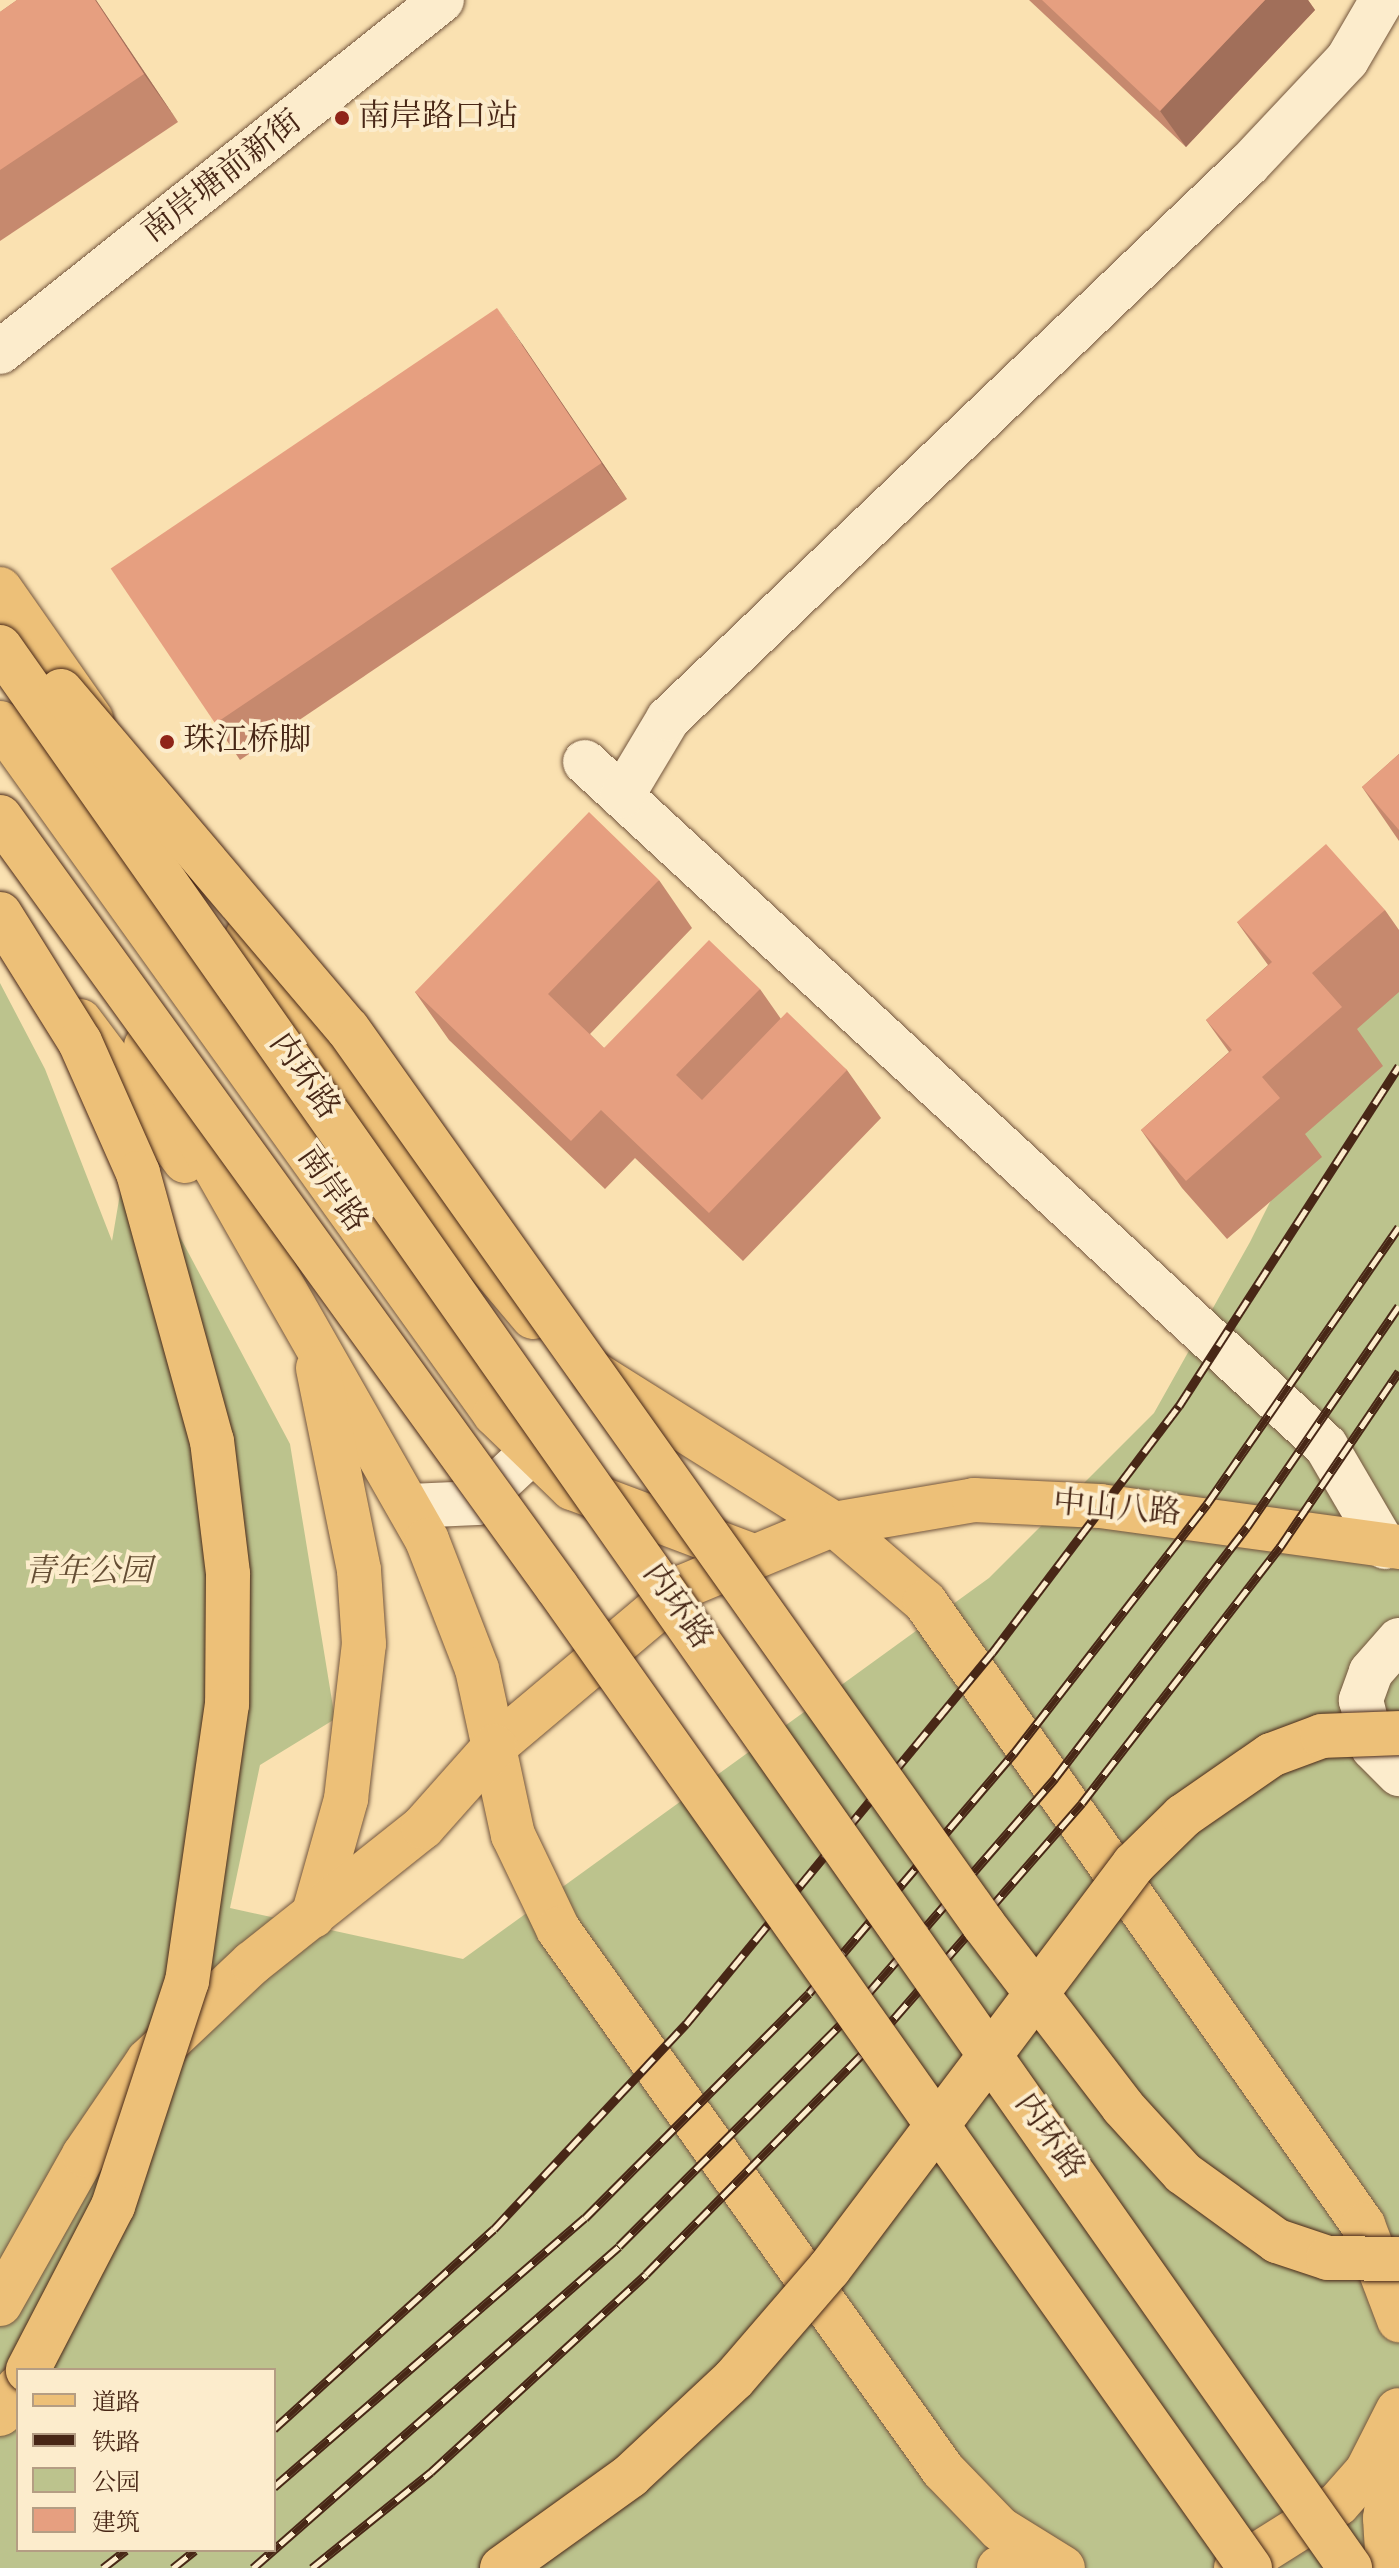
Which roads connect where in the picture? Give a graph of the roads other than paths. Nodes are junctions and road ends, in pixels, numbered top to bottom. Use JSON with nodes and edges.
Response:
{"nodes":[{"id":1,"x":442,"y":0,"type":"edge"},
{"id":2,"x":1382,"y":0,"type":"edge"},
{"id":3,"x":0,"y":352,"type":"edge"},
{"id":4,"x":0,"y":589,"type":"edge"},
{"id":5,"x":9,"y":633,"type":"edge"},
{"id":6,"x":0,"y":723,"type":"edge"},
{"id":7,"x":585,"y":762,"type":"dead end"},
{"id":8,"x":42,"y":782,"type":"junction"},
{"id":9,"x":622,"y":796,"type":"junction"},
{"id":10,"x":0,"y":817,"type":"edge"},
{"id":11,"x":0,"y":835,"type":"edge"},
{"id":12,"x":0,"y":914,"type":"edge"},
{"id":13,"x":309,"y":1331,"type":"junction"},
{"id":14,"x":531,"y":1453,"type":"junction"},
{"id":15,"x":410,"y":1506,"type":"junction"},
{"id":16,"x":834,"y":1524,"type":"junction"},
{"id":17,"x":1392,"y":1547,"type":"edge"},
{"id":18,"x":748,"y":1554,"type":"junction"},
{"id":19,"x":1399,"y":1640,"type":"edge"},
{"id":20,"x":1399,"y":1733,"type":"edge"},
{"id":21,"x":495,"y":1746,"type":"junction"},
{"id":22,"x":1399,"y":1774,"type":"edge"},
{"id":23,"x":313,"y":1916,"type":"junction"},
{"id":24,"x":1399,"y":2259,"type":"edge"},
{"id":25,"x":0,"y":2304,"type":"edge"},
{"id":26,"x":1399,"y":2320,"type":"edge"},
{"id":27,"x":29,"y":2368,"type":"edge"},
{"id":28,"x":16,"y":2390,"type":"edge"},
{"id":29,"x":1399,"y":2407,"type":"edge"},
{"id":30,"x":0,"y":2414,"type":"edge"},
{"id":31,"x":1399,"y":2428,"type":"edge"},
{"id":32,"x":502,"y":2568,"type":"edge"},
{"id":33,"x":999,"y":2568,"type":"edge"},
{"id":34,"x":1013,"y":2568,"type":"edge"},
{"id":35,"x":1063,"y":2568,"type":"edge"},
{"id":36,"x":1236,"y":2568,"type":"edge"},
{"id":37,"x":1250,"y":2568,"type":"edge"},
{"id":38,"x":1350,"y":2568,"type":"edge"},
{"id":39,"x":1388,"y":2568,"type":"edge"}],
"edges":[{"from":1,"to":3,"type":"street","name":"南岸塘前新街"},
{"from":2,"to":9,"type":"street"},
{"from":4,"to":5,"type":"main road"},
{"from":5,"to":8,"type":"main road"},
{"from":5,"to":16,"type":"main road"},
{"from":5,"to":24,"type":"main road","bridge":true},
{"from":5,"to":38,"type":"main road","name":"内环路","bridge":true},
{"from":6,"to":8,"type":"main road","name":"南岸路"},
{"from":7,"to":9,"type":"street"},
{"from":8,"to":14,"type":"main road","name":"南岸路"},
{"from":9,"to":17,"type":"street"},
{"from":10,"to":37,"type":"main road","bridge":true},
{"from":11,"to":13,"type":"main road"},
{"from":12,"to":13,"type":"main road"},
{"from":12,"to":27,"type":"main road","bridge":true},
{"from":13,"to":15,"type":"main road"},
{"from":13,"to":23,"type":"main road"},
{"from":14,"to":15,"type":"street"},
{"from":14,"to":18,"type":"main road","name":"南岸路"},
{"from":15,"to":21,"type":"main road"},
{"from":16,"to":17,"type":"main road","name":"中山八路"},
{"from":16,"to":18,"type":"main road","name":"中山八路"},
{"from":16,"to":26,"type":"main road"},
{"from":18,"to":21,"type":"main road","name":"中山八路"},
{"from":19,"to":22,"type":"street"},
{"from":20,"to":32,"type":"main road","bridge":true},
{"from":21,"to":23,"type":"main road","name":"中山八路"},
{"from":21,"to":35,"type":"main road"},
{"from":23,"to":25,"type":"main road","name":"中山八路"},
{"from":28,"to":30,"type":"main road"},
{"from":29,"to":36,"type":"main road"},
{"from":31,"to":39,"type":"main road"},
{"from":33,"to":34,"type":"main road"}]}
